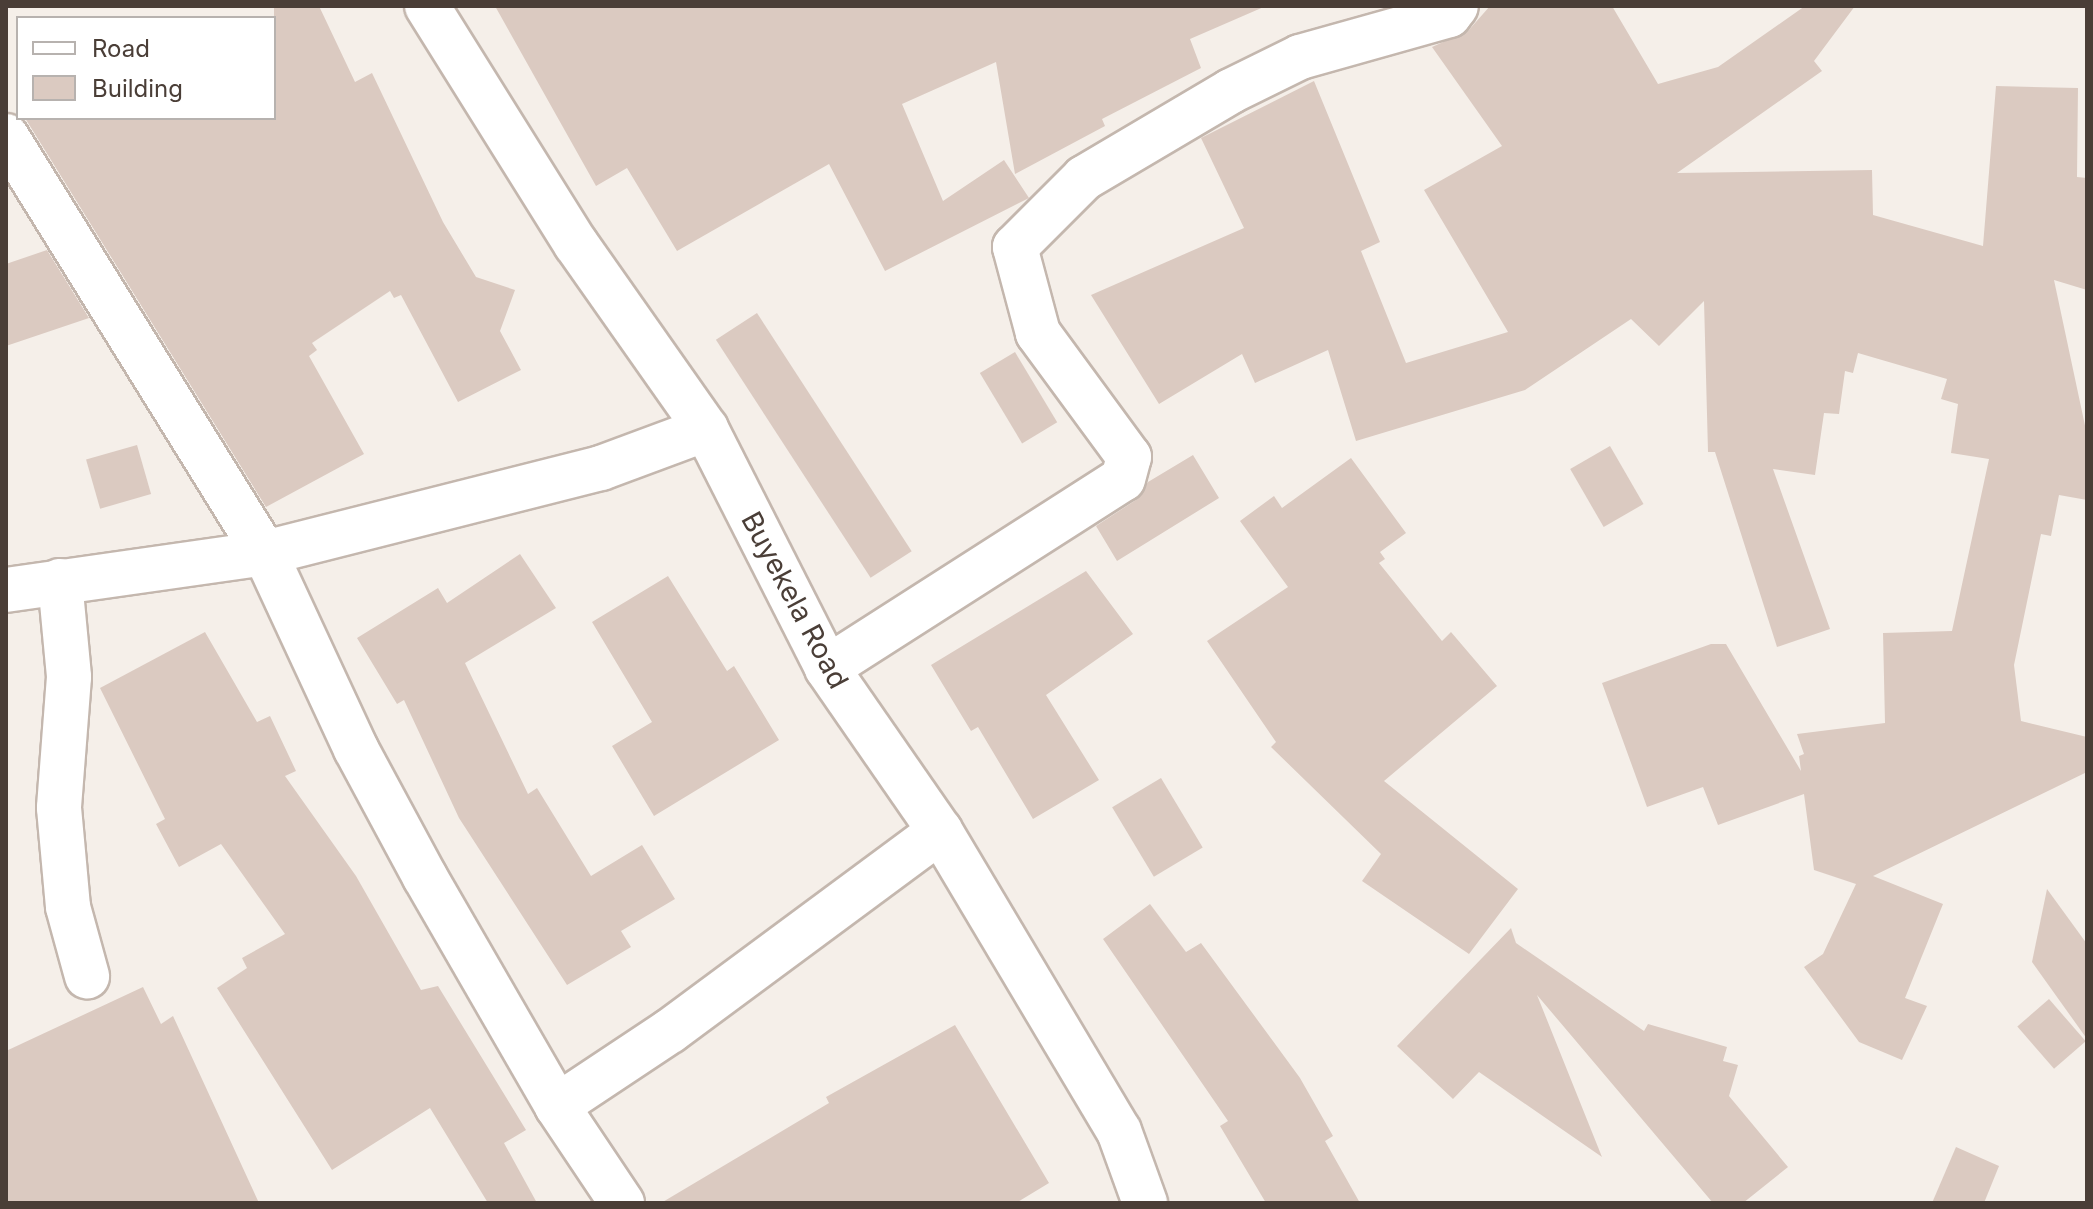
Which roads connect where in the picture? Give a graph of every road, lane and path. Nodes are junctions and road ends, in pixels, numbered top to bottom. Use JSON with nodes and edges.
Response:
{"nodes":[{"id":1,"x":427,"y":6,"type":"edge"},
{"id":2,"x":1456,"y":6,"type":"edge"},
{"id":3,"x":6,"y":136,"type":"edge"},
{"id":4,"x":706,"y":429,"type":"junction"},
{"id":5,"x":265,"y":553,"type":"junction"},
{"id":6,"x":60,"y":581,"type":"junction"},
{"id":7,"x":11,"y":589,"type":"edge"},
{"id":8,"x":827,"y":668,"type":"junction"},
{"id":9,"x":940,"y":831,"type":"junction"},
{"id":10,"x":87,"y":976,"type":"dead end"},
{"id":11,"x":557,"y":1106,"type":"junction"},
{"id":12,"x":622,"y":1203,"type":"edge"},
{"id":13,"x":1145,"y":1203,"type":"edge"}],
"edges":[{"from":1,"to":4,"type":"street","name":"Buyekela Road"},
{"from":2,"to":8,"type":"street"},
{"from":3,"to":5,"type":"street"},
{"from":4,"to":5,"type":"street"},
{"from":4,"to":8,"type":"street","name":"Buyekela Road"},
{"from":5,"to":6,"type":"street"},
{"from":5,"to":11,"type":"street"},
{"from":6,"to":7,"type":"street"},
{"from":6,"to":10,"type":"street"},
{"from":8,"to":9,"type":"street","name":"Buyekela Road"},
{"from":9,"to":11,"type":"street"},
{"from":9,"to":13,"type":"street","name":"Buyekela Road"},
{"from":11,"to":12,"type":"street"}]}
